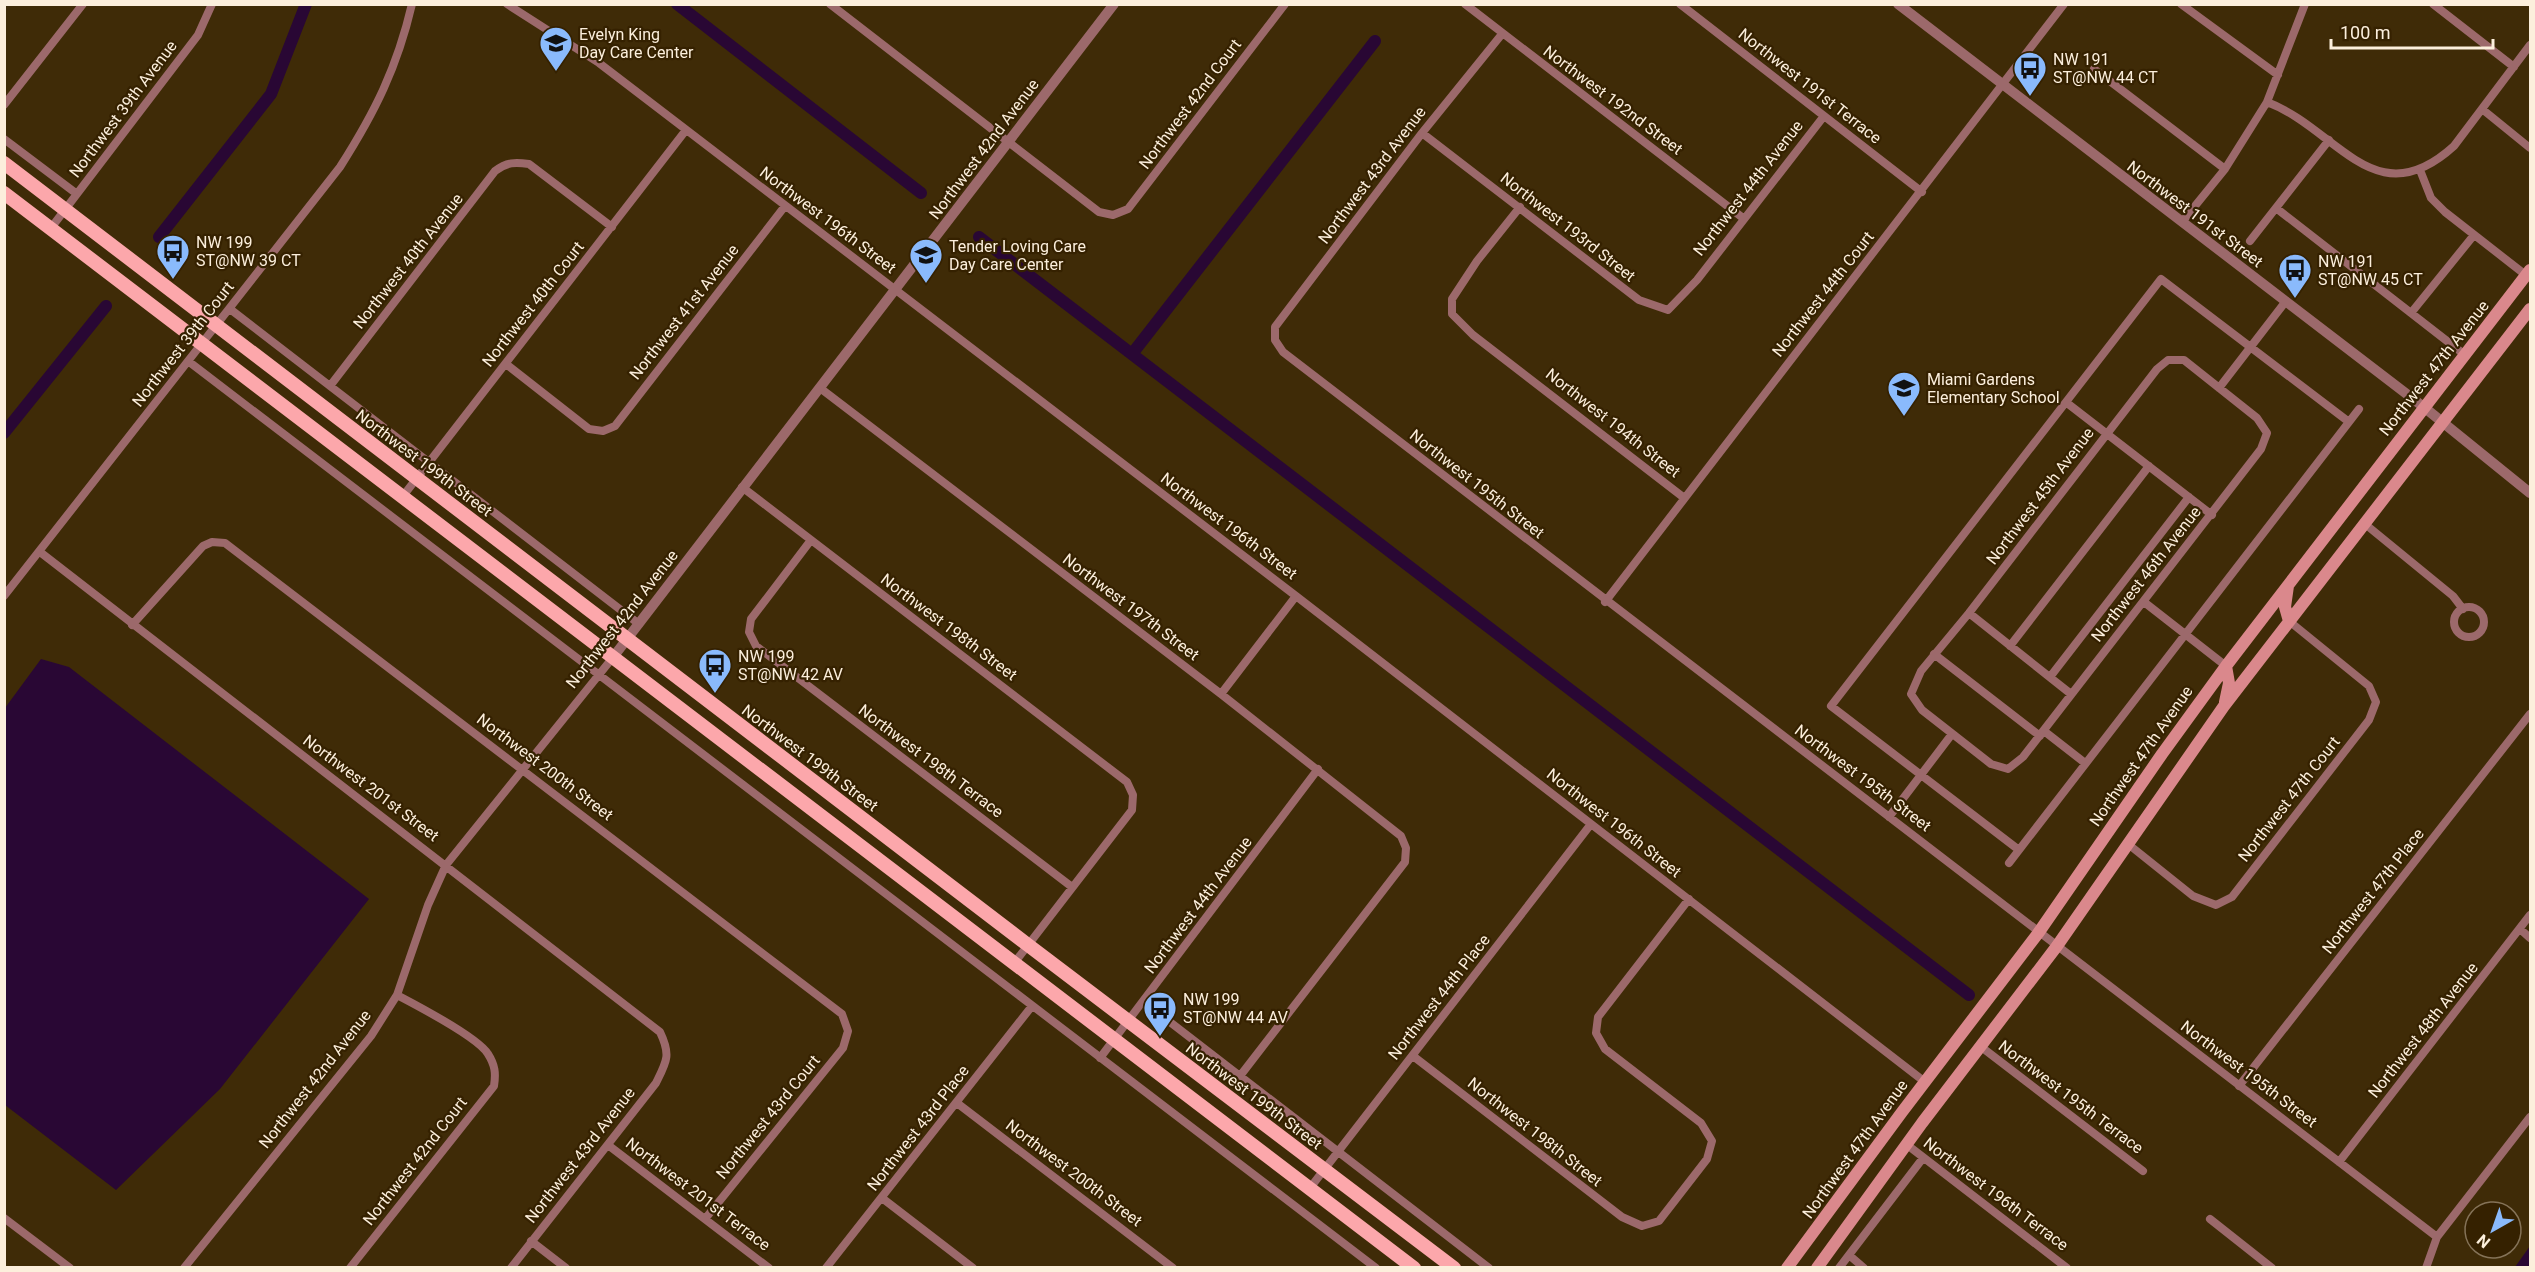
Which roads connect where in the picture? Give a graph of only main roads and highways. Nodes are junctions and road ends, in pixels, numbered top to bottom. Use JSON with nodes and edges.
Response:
{"nodes":[{"id":1,"x":4,"y":163,"type":"edge"},
{"id":2,"x":4,"y":193,"type":"edge"},
{"id":3,"x":2529,"y":273,"type":"edge"},
{"id":4,"x":2530,"y":309,"type":"edge"},
{"id":5,"x":2288,"y":585,"type":"junction"},
{"id":6,"x":2289,"y":621,"type":"junction"},
{"id":7,"x":2226,"y":666,"type":"junction"},
{"id":8,"x":2224,"y":706,"type":"junction"},
{"id":9,"x":1902,"y":1112,"type":"junction"},
{"id":10,"x":1906,"y":1144,"type":"junction"},
{"id":11,"x":1414,"y":1268,"type":"edge"},
{"id":12,"x":1454,"y":1268,"type":"edge"},
{"id":13,"x":1787,"y":1268,"type":"edge"},
{"id":14,"x":1817,"y":1268,"type":"edge"}],
"edges":[{"from":1,"to":12,"type":"main road","name":"Northwest 199th Street"},
{"from":2,"to":11,"type":"main road"},
{"from":3,"to":5,"type":"main road","name":"Northwest 47th Avenue"},
{"from":4,"to":6,"type":"main road"},
{"from":5,"to":6,"type":"main road"},
{"from":5,"to":7,"type":"main road","name":"Northwest 47th Avenue"},
{"from":6,"to":8,"type":"main road"},
{"from":7,"to":8,"type":"main road"},
{"from":7,"to":9,"type":"main road","name":"Northwest 47th Avenue"},
{"from":8,"to":10,"type":"main road"},
{"from":9,"to":10,"type":"main road"},
{"from":9,"to":13,"type":"main road","name":"Northwest 47th Avenue"},
{"from":10,"to":14,"type":"main road"}]}
